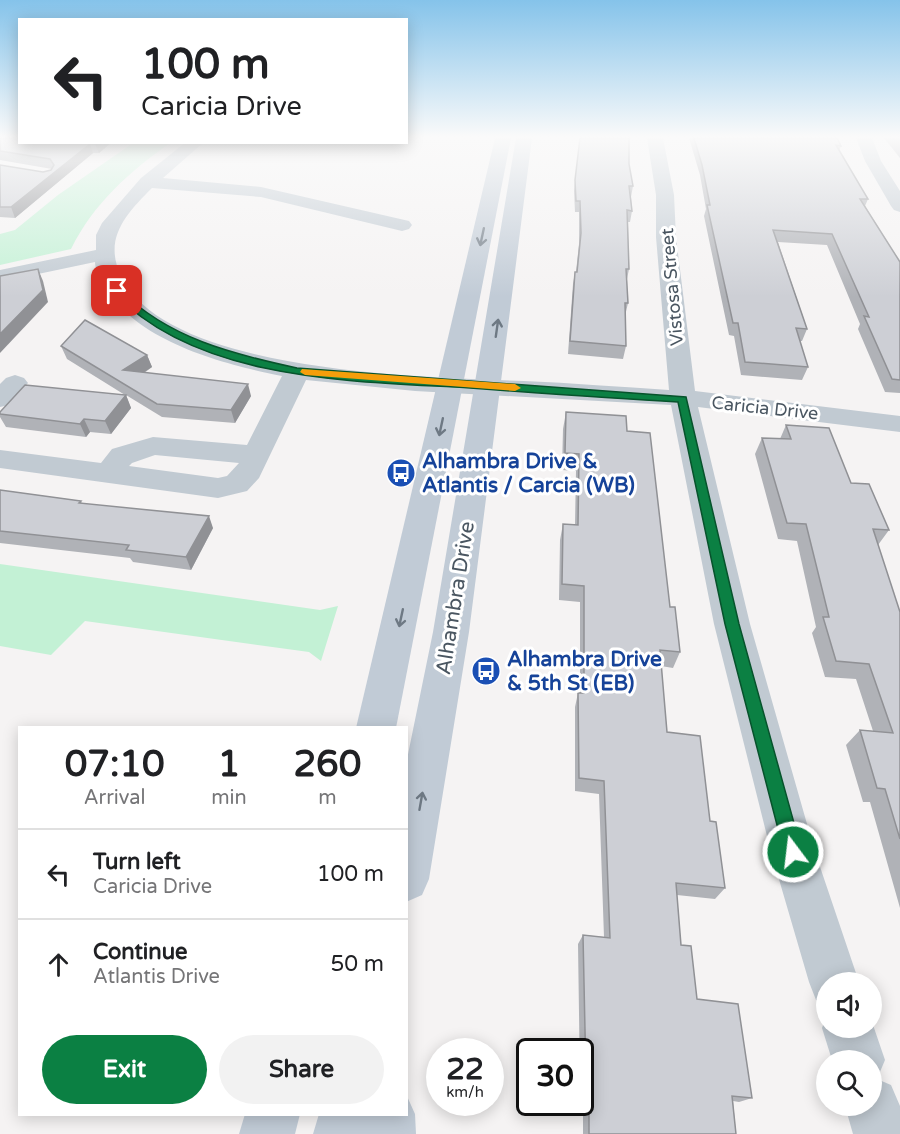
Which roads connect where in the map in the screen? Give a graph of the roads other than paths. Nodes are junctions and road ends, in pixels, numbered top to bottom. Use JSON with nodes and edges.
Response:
{"nodes":[{"id":1,"x":139,"y":191,"type":"edge"},
{"id":2,"x":249,"y":191,"type":"edge"},
{"id":3,"x":496,"y":191,"type":"edge"},
{"id":4,"x":512,"y":191,"type":"edge"},
{"id":5,"x":664,"y":191,"type":"edge"},
{"id":6,"x":891,"y":191,"type":"edge"},
{"id":7,"x":900,"y":206,"type":"edge"},
{"id":8,"x":402,"y":225,"type":"dead end"},
{"id":9,"x":104,"y":254,"type":"junction"},
{"id":10,"x":0,"y":276,"type":"edge"},
{"id":11,"x":297,"y":371,"type":"junction"},
{"id":12,"x":469,"y":385,"type":"junction"},
{"id":13,"x":683,"y":399,"type":"junction"},
{"id":14,"x":900,"y":424,"type":"edge"},
{"id":15,"x":0,"y":459,"type":"edge"},
{"id":16,"x":377,"y":726,"type":"edge"},
{"id":17,"x":408,"y":868,"type":"edge"},
{"id":18,"x":831,"y":972,"type":"edge"},
{"id":19,"x":272,"y":1116,"type":"edge"},
{"id":20,"x":346,"y":1116,"type":"edge"},
{"id":21,"x":387,"y":1116,"type":"edge"},
{"id":22,"x":876,"y":1116,"type":"edge"},
{"id":23,"x":267,"y":1134,"type":"edge"},
{"id":24,"x":341,"y":1134,"type":"edge"},
{"id":25,"x":388,"y":1134,"type":"edge"},
{"id":26,"x":881,"y":1134,"type":"edge"}],
"edges":[{"from":1,"to":9,"type":"street"},
{"from":2,"to":8,"type":"street"},
{"from":3,"to":12,"type":"main road","name":"Alhambra Drive","one_way":true},
{"from":12,"to":4,"type":"main road","name":"Alhambra Drive","one_way":true},
{"from":5,"to":13,"type":"street","name":"Vistosa Street"},
{"from":6,"to":7,"type":"street"},
{"from":9,"to":10,"type":"street"},
{"from":9,"to":11,"type":"street","name":"Caricia Drive"},
{"from":11,"to":12,"type":"street","name":"Caricia Drive"},
{"from":11,"to":15,"type":"street"},
{"from":12,"to":13,"type":"street","name":"Caricia Drive"},
{"from":12,"to":16,"type":"main road","name":"Alhambra Drive","one_way":true},
{"from":17,"to":12,"type":"main road","name":"Alhambra Drive","one_way":true},
{"from":13,"to":14,"type":"street","name":"Caricia Drive"},
{"from":13,"to":18,"type":"street","name":"Vistosa Street"},
{"from":19,"to":23,"type":"main road"},
{"from":20,"to":24,"type":"main road"},
{"from":21,"to":25,"type":"main road"},
{"from":22,"to":26,"type":"street"}]}
